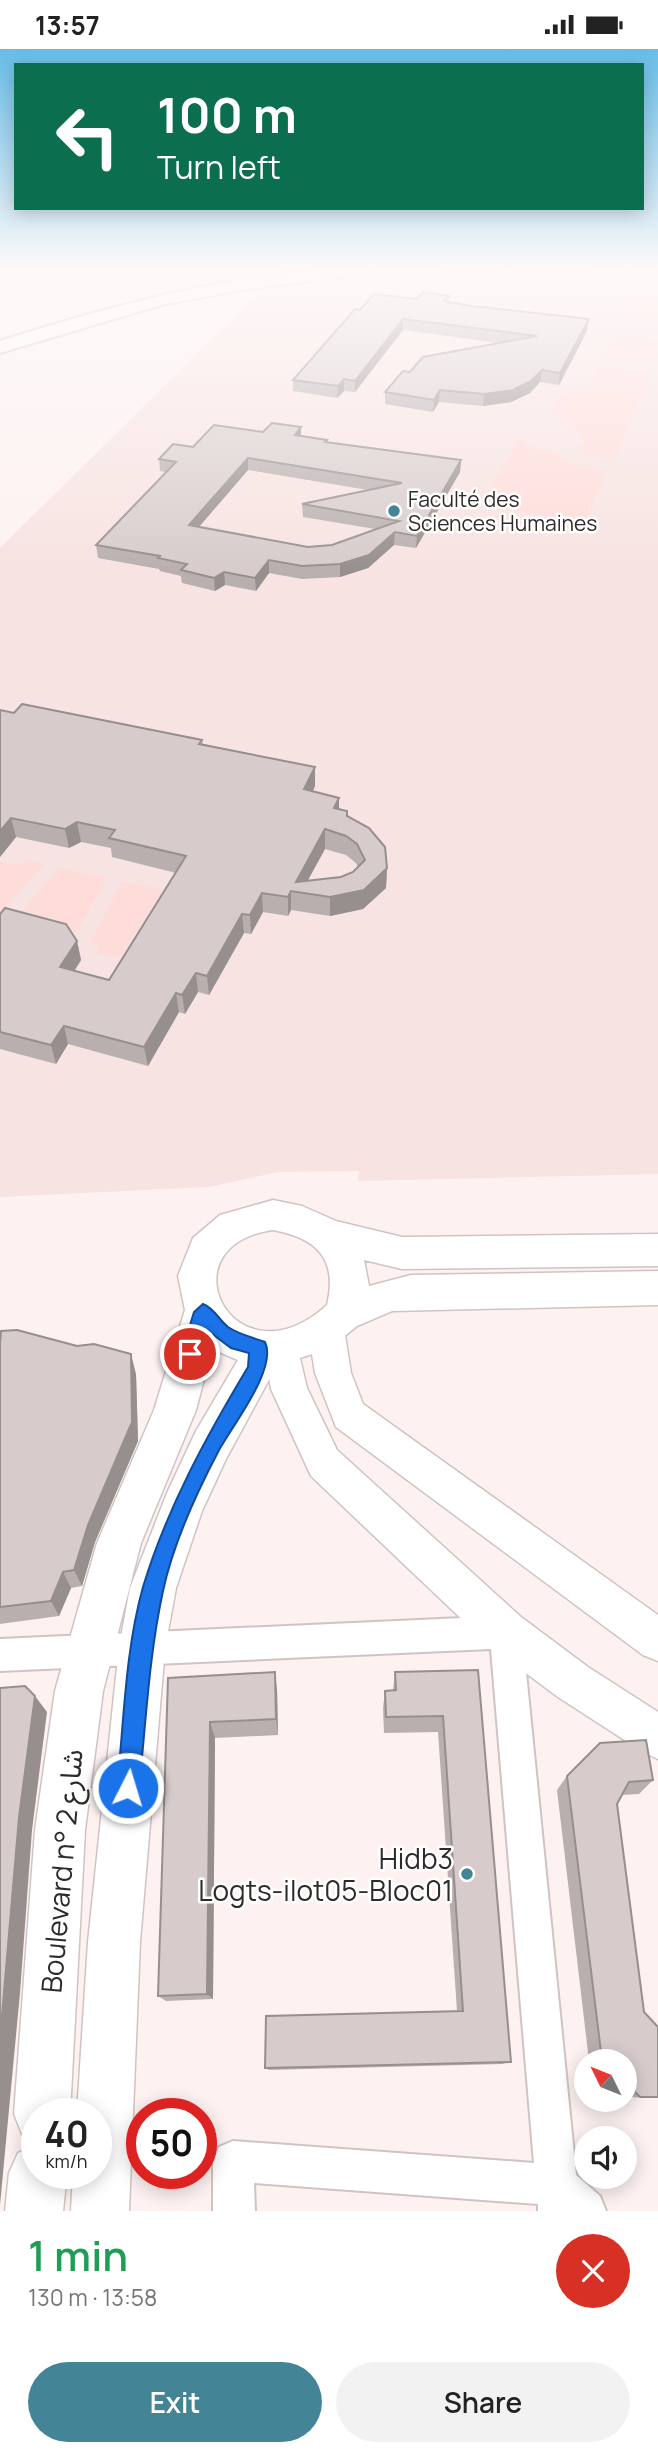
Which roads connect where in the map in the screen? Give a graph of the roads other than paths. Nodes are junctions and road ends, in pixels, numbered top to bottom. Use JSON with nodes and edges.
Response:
{"nodes":[{"id":1,"x":332,"y":1236,"type":"junction"},
{"id":2,"x":658,"y":1250,"type":"edge"},
{"id":3,"x":658,"y":1288,"type":"edge"},
{"id":4,"x":203,"y":1312,"type":"junction"},
{"id":5,"x":335,"y":1321,"type":"junction"},
{"id":6,"x":270,"y":1348,"type":"junction"},
{"id":7,"x":506,"y":1632,"type":"junction"},
{"id":8,"x":658,"y":1640,"type":"edge"},
{"id":9,"x":142,"y":1648,"type":"junction"},
{"id":10,"x":89,"y":1651,"type":"junction"},
{"id":11,"x":0,"y":1655,"type":"edge"},
{"id":12,"x":658,"y":1737,"type":"edge"},
{"id":13,"x":43,"y":2098,"type":"edge"},
{"id":14,"x":36,"y":2189,"type":"edge"},
{"id":15,"x":567,"y":2202,"type":"edge"},
{"id":16,"x":34,"y":2211,"type":"edge"},
{"id":17,"x":100,"y":2211,"type":"edge"},
{"id":18,"x":234,"y":2211,"type":"edge"}],
"edges":[{"from":1,"to":2,"type":"main road"},
{"from":1,"to":4,"type":"main road"},
{"from":1,"to":5,"type":"main road"},
{"from":3,"to":5,"type":"main road"},
{"from":4,"to":6,"type":"main road"},
{"from":4,"to":10,"type":"main road","name":"Boulevard n° شارع 2"},
{"from":5,"to":6,"type":"main road"},
{"from":5,"to":8,"type":"street"},
{"from":6,"to":7,"type":"street"},
{"from":6,"to":9,"type":"main road"},
{"from":7,"to":9,"type":"street"},
{"from":7,"to":12,"type":"street"},
{"from":7,"to":15,"type":"street"},
{"from":9,"to":10,"type":"street"},
{"from":9,"to":17,"type":"main road"},
{"from":10,"to":11,"type":"street"},
{"from":10,"to":13,"type":"main road","name":"Boulevard n° شارع 2"},
{"from":14,"to":16,"type":"main road"},
{"from":15,"to":18,"type":"street"}]}
